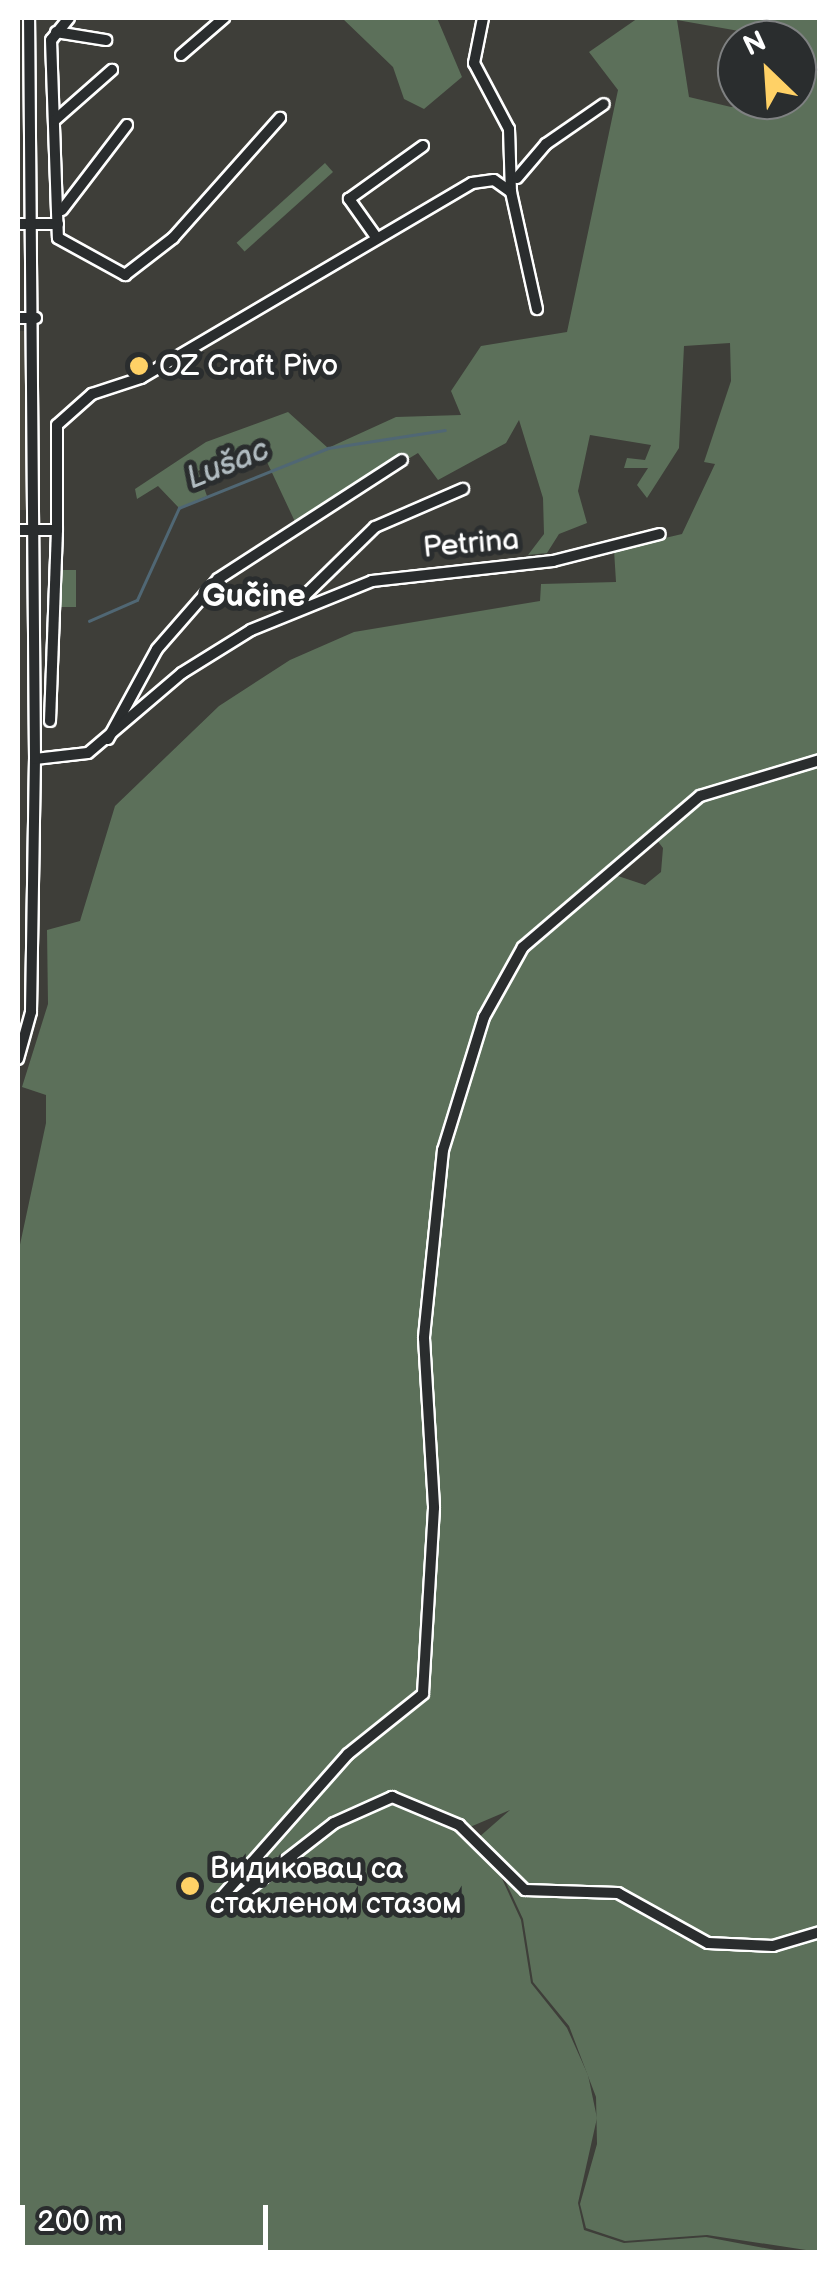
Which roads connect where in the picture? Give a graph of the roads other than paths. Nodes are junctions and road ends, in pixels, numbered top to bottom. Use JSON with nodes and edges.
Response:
{"nodes":[{"id":1,"x":29,"y":18,"type":"edge"},
{"id":2,"x":68,"y":18,"type":"edge"},
{"id":3,"x":224,"y":18,"type":"edge"},
{"id":4,"x":482,"y":18,"type":"edge"},
{"id":5,"x":56,"y":32,"type":"junction"},
{"id":6,"x":106,"y":40,"type":"dead end"},
{"id":7,"x":181,"y":54,"type":"dead end"},
{"id":8,"x":112,"y":70,"type":"dead end"},
{"id":9,"x":604,"y":104,"type":"dead end"},
{"id":10,"x":280,"y":118,"type":"dead end"},
{"id":11,"x":56,"y":120,"type":"junction"},
{"id":12,"x":127,"y":125,"type":"dead end"},
{"id":13,"x":422,"y":146,"type":"dead end"},
{"id":14,"x":517,"y":178,"type":"junction"},
{"id":15,"x":512,"y":192,"type":"junction"},
{"id":16,"x":61,"y":211,"type":"junction"},
{"id":17,"x":18,"y":224,"type":"edge"},
{"id":18,"x":58,"y":224,"type":"junction"},
{"id":19,"x":34,"y":226,"type":"junction"},
{"id":20,"x":376,"y":237,"type":"junction"},
{"id":21,"x":537,"y":309,"type":"dead end"},
{"id":22,"x":18,"y":318,"type":"edge"},
{"id":23,"x":36,"y":318,"type":"junction"},
{"id":24,"x":402,"y":460,"type":"dead end"},
{"id":25,"x":464,"y":489,"type":"dead end"},
{"id":26,"x":18,"y":530,"type":"edge"},
{"id":27,"x":36,"y":530,"type":"junction"},
{"id":28,"x":57,"y":530,"type":"junction"},
{"id":29,"x":660,"y":534,"type":"dead end"},
{"id":30,"x":288,"y":612,"type":"junction"},
{"id":31,"x":50,"y":721,"type":"dead end"},
{"id":32,"x":108,"y":740,"type":"junction"},
{"id":33,"x":35,"y":759,"type":"junction"},
{"id":34,"x":820,"y":760,"type":"edge"},
{"id":35,"x":18,"y":1059,"type":"edge"},
{"id":36,"x":820,"y":1932,"type":"edge"}],
"edges":[{"from":1,"to":19,"type":"street"},
{"from":2,"to":5,"type":"street"},
{"from":3,"to":7,"type":"street"},
{"from":4,"to":14,"type":"street"},
{"from":5,"to":6,"type":"street"},
{"from":5,"to":11,"type":"street"},
{"from":8,"to":11,"type":"street"},
{"from":9,"to":14,"type":"street"},
{"from":10,"to":18,"type":"street"},
{"from":11,"to":16,"type":"street"},
{"from":12,"to":16,"type":"street"},
{"from":13,"to":20,"type":"street"},
{"from":14,"to":15,"type":"street"},
{"from":15,"to":20,"type":"street"},
{"from":15,"to":21,"type":"street"},
{"from":16,"to":18,"type":"street"},
{"from":17,"to":19,"type":"street"},
{"from":18,"to":19,"type":"street"},
{"from":19,"to":23,"type":"street"},
{"from":20,"to":28,"type":"street"},
{"from":22,"to":23,"type":"street"},
{"from":23,"to":27,"type":"street"},
{"from":24,"to":32,"type":"street"},
{"from":25,"to":30,"type":"street","name":"Petrina"},
{"from":26,"to":27,"type":"street"},
{"from":27,"to":28,"type":"street"},
{"from":27,"to":33,"type":"street"},
{"from":28,"to":31,"type":"street"},
{"from":29,"to":30,"type":"street","name":"Petrina"},
{"from":30,"to":32,"type":"street","name":"Petrina"},
{"from":32,"to":33,"type":"street","name":"Petrina"},
{"from":33,"to":35,"type":"street"},
{"from":34,"to":36,"type":"street"}]}
